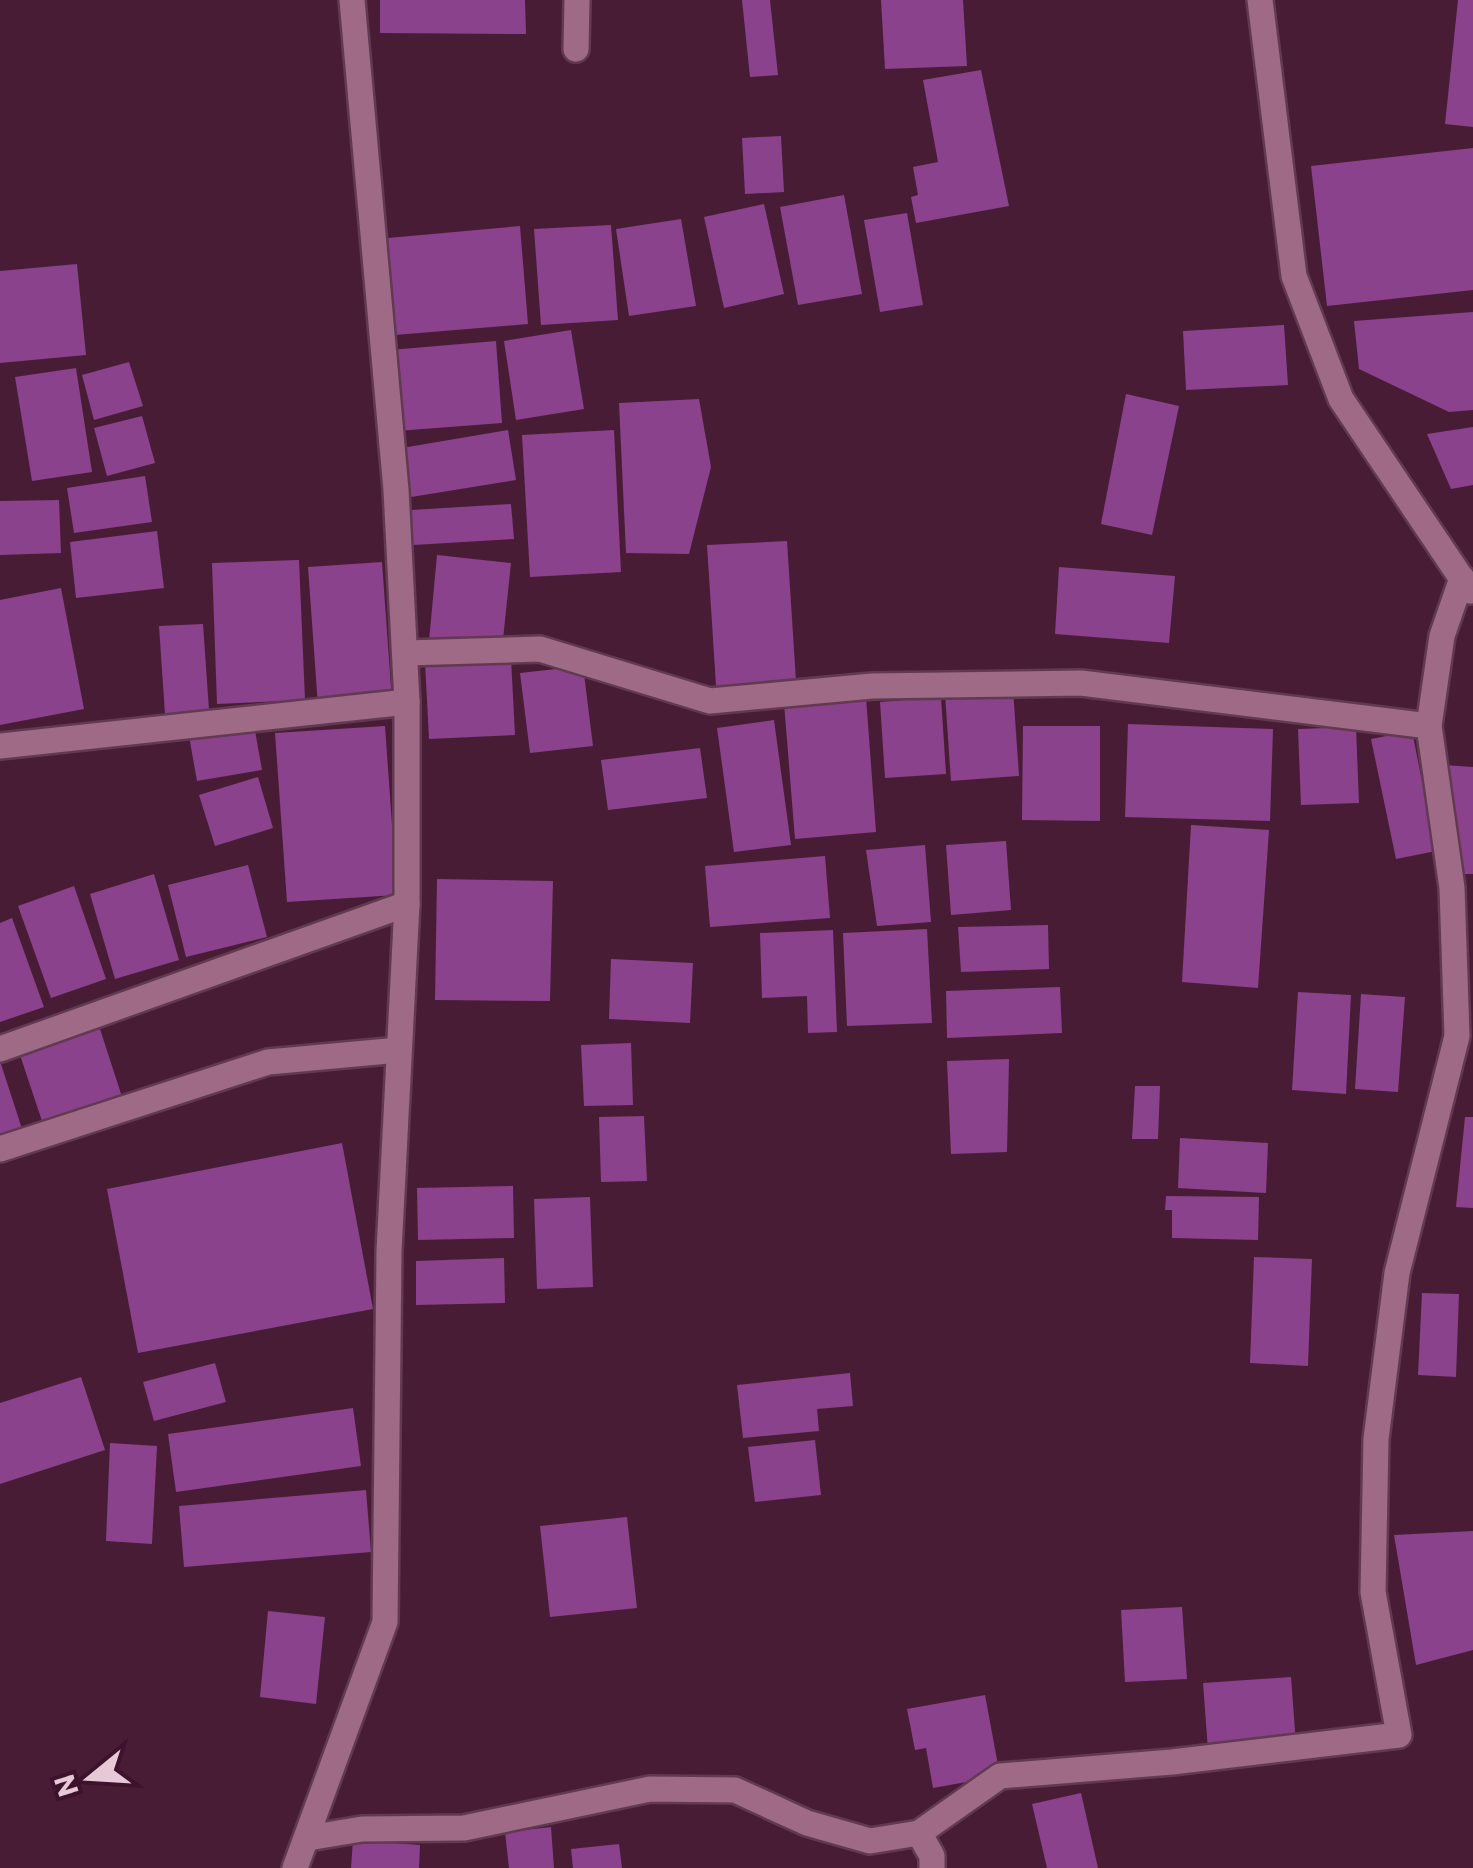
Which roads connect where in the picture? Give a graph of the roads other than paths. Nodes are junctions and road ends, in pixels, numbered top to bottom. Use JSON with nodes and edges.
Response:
{"nodes":[{"id":1,"x":352,"y":0,"type":"edge"},
{"id":2,"x":577,"y":0,"type":"edge"},
{"id":3,"x":1260,"y":0,"type":"edge"},
{"id":4,"x":576,"y":49,"type":"dead end"},
{"id":5,"x":1468,"y":587,"type":"edge"},
{"id":6,"x":405,"y":653,"type":"junction"},
{"id":7,"x":407,"y":702,"type":"junction"},
{"id":8,"x":1429,"y":726,"type":"junction"},
{"id":9,"x":0,"y":746,"type":"edge"},
{"id":10,"x":407,"y":904,"type":"junction"},
{"id":11,"x":0,"y":1050,"type":"edge"},
{"id":12,"x":399,"y":1050,"type":"junction"},
{"id":13,"x":0,"y":1149,"type":"edge"},
{"id":14,"x":919,"y":1833,"type":"junction"},
{"id":15,"x":308,"y":1838,"type":"junction"},
{"id":16,"x":296,"y":1868,"type":"edge"},
{"id":17,"x":932,"y":1868,"type":"edge"}],
"edges":[{"from":1,"to":6,"type":"street"},
{"from":2,"to":4,"type":"street"},
{"from":3,"to":5,"type":"street"},
{"from":5,"to":8,"type":"street"},
{"from":6,"to":7,"type":"street"},
{"from":6,"to":8,"type":"street"},
{"from":7,"to":9,"type":"street"},
{"from":7,"to":10,"type":"street"},
{"from":8,"to":14,"type":"street"},
{"from":10,"to":11,"type":"street"},
{"from":10,"to":12,"type":"street"},
{"from":12,"to":13,"type":"street"},
{"from":12,"to":15,"type":"street"},
{"from":14,"to":15,"type":"street"},
{"from":14,"to":17,"type":"street"},
{"from":15,"to":16,"type":"street"}]}
